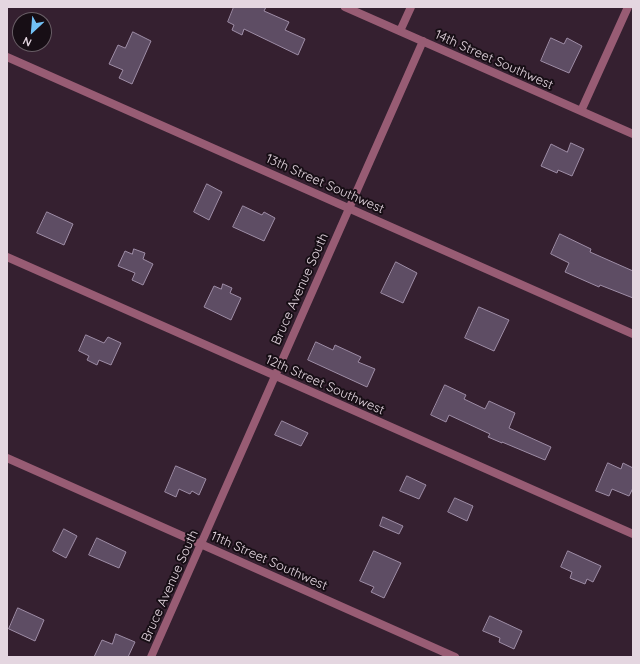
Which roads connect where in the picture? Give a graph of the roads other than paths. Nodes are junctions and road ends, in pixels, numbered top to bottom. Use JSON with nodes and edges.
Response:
{"nodes":[{"id":1,"x":346,"y":7,"type":"edge"},
{"id":2,"x":411,"y":7,"type":"edge"},
{"id":3,"x":628,"y":7,"type":"edge"},
{"id":4,"x":400,"y":31,"type":"junction"},
{"id":5,"x":423,"y":41,"type":"junction"},
{"id":6,"x":7,"y":57,"type":"edge"},
{"id":7,"x":581,"y":112,"type":"junction"},
{"id":8,"x":633,"y":134,"type":"edge"},
{"id":9,"x":349,"y":208,"type":"junction"},
{"id":10,"x":7,"y":257,"type":"edge"},
{"id":11,"x":633,"y":334,"type":"edge"},
{"id":12,"x":275,"y":376,"type":"junction"},
{"id":13,"x":7,"y":458,"type":"edge"},
{"id":14,"x":633,"y":534,"type":"edge"},
{"id":15,"x":201,"y":544,"type":"junction"},
{"id":16,"x":151,"y":657,"type":"edge"},
{"id":17,"x":455,"y":657,"type":"edge"}],
"edges":[{"from":1,"to":4,"type":"street","name":"14th Street Southwest"},
{"from":2,"to":4,"type":"street"},
{"from":3,"to":7,"type":"street"},
{"from":4,"to":5,"type":"street","name":"14th Street Southwest"},
{"from":5,"to":7,"type":"street","name":"14th Street Southwest"},
{"from":5,"to":9,"type":"street","name":"Bruce Avenue South"},
{"from":6,"to":9,"type":"street","name":"13th Street Southwest"},
{"from":7,"to":8,"type":"street","name":"14th Street Southwest"},
{"from":9,"to":11,"type":"street","name":"13th Street Southwest"},
{"from":9,"to":12,"type":"street","name":"Bruce Avenue South"},
{"from":10,"to":12,"type":"street","name":"12th Street Southwest"},
{"from":12,"to":14,"type":"street","name":"12th Street Southwest"},
{"from":12,"to":15,"type":"street","name":"Bruce Avenue South"},
{"from":13,"to":15,"type":"street","name":"11th Street Southwest"},
{"from":15,"to":16,"type":"street","name":"Bruce Avenue South"},
{"from":15,"to":17,"type":"street","name":"11th Street Southwest"}]}
